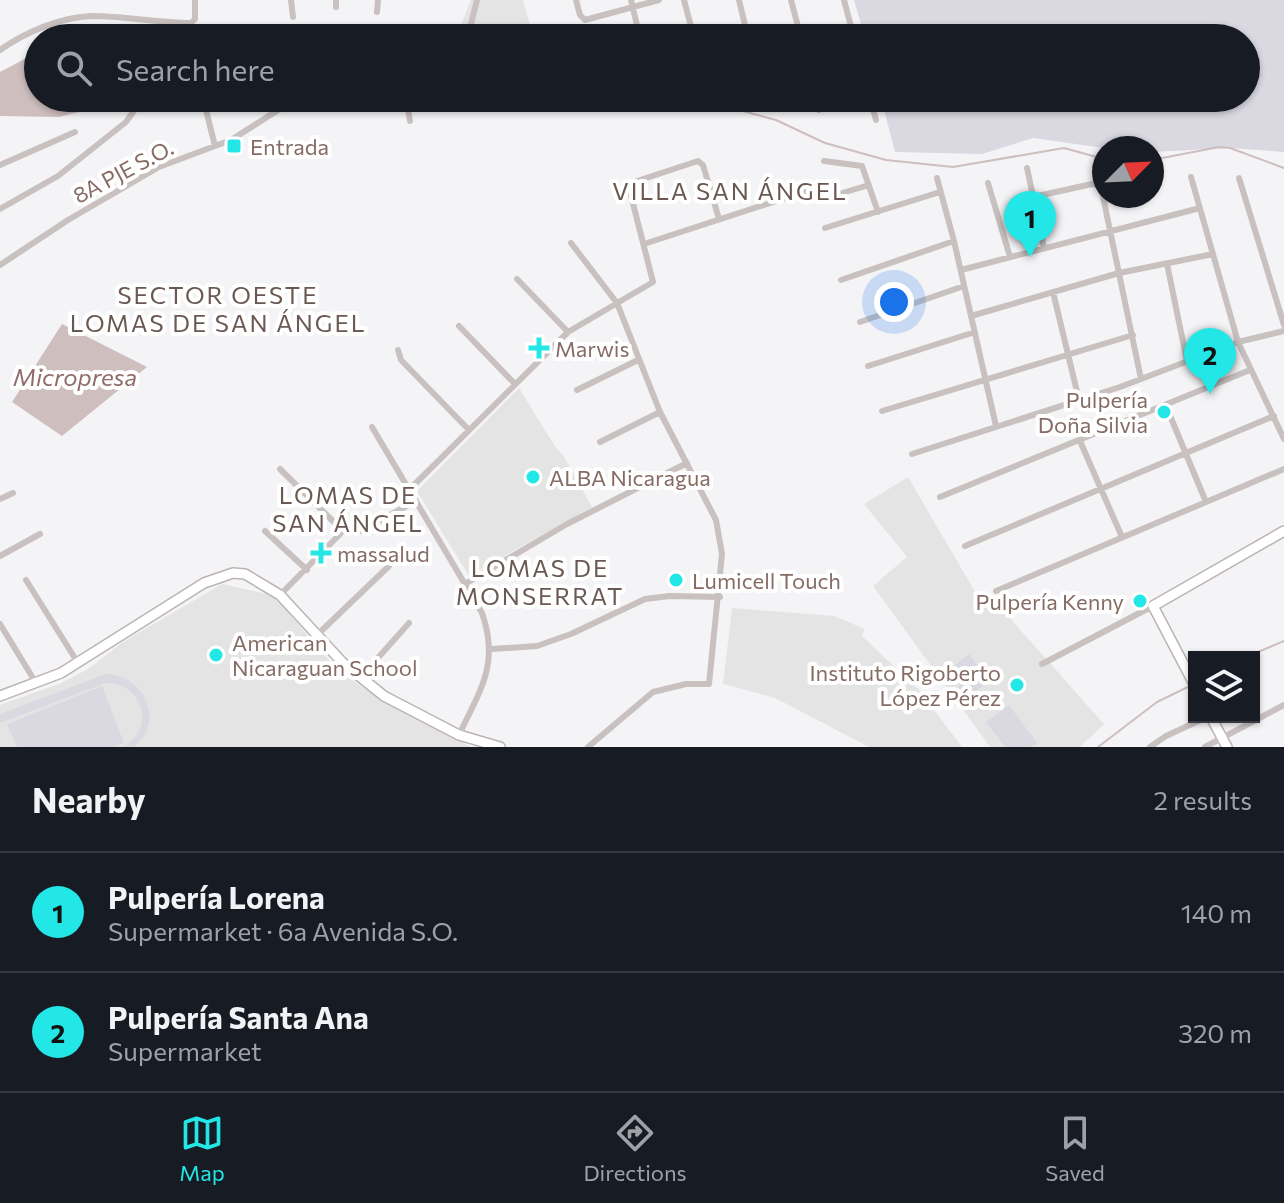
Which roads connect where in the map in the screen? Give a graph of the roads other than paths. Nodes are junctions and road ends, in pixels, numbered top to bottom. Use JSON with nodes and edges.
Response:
{"nodes":[{"id":1,"x":195,"y":0,"type":"edge"},
{"id":2,"x":291,"y":0,"type":"edge"},
{"id":3,"x":378,"y":0,"type":"edge"},
{"id":4,"x":477,"y":0,"type":"edge"},
{"id":5,"x":576,"y":0,"type":"edge"},
{"id":6,"x":659,"y":0,"type":"edge"},
{"id":7,"x":684,"y":0,"type":"edge"},
{"id":8,"x":739,"y":0,"type":"edge"},
{"id":9,"x":791,"y":0,"type":"edge"},
{"id":10,"x":844,"y":0,"type":"edge"},
{"id":11,"x":632,"y":4,"type":"edge"},
{"id":12,"x":377,"y":12,"type":"dead end"},
{"id":13,"x":293,"y":17,"type":"dead end"},
{"id":14,"x":53,"y":24,"type":"edge"},
{"id":15,"x":471,"y":24,"type":"edge"},
{"id":16,"x":637,"y":24,"type":"edge"},
{"id":17,"x":690,"y":24,"type":"edge"},
{"id":18,"x":745,"y":24,"type":"edge"},
{"id":19,"x":797,"y":24,"type":"edge"},
{"id":20,"x":850,"y":24,"type":"edge"},
{"id":21,"x":24,"y":36,"type":"edge"},
{"id":22,"x":0,"y":50,"type":"edge"},
{"id":23,"x":135,"y":112,"type":"edge"},
{"id":24,"x":206,"y":112,"type":"edge"},
{"id":25,"x":276,"y":112,"type":"edge"},
{"id":26,"x":408,"y":112,"type":"edge"},
{"id":27,"x":874,"y":112,"type":"edge"},
{"id":28,"x":876,"y":120,"type":"dead end"},
{"id":29,"x":410,"y":121,"type":"dead end"},
{"id":30,"x":75,"y":132,"type":"dead end"},
{"id":31,"x":215,"y":146,"type":"junction"},
{"id":32,"x":824,"y":161,"type":"dead end"},
{"id":33,"x":0,"y":165,"type":"edge"},
{"id":34,"x":1027,"y":168,"type":"dead end"},
{"id":35,"x":1191,"y":177,"type":"dead end"},
{"id":36,"x":937,"y":178,"type":"dead end"},
{"id":37,"x":1239,"y":178,"type":"dead end"},
{"id":38,"x":988,"y":183,"type":"dead end"},
{"id":39,"x":869,"y":185,"type":"junction"},
{"id":40,"x":810,"y":190,"type":"dead end"},
{"id":41,"x":940,"y":192,"type":"junction"},
{"id":42,"x":1033,"y":197,"type":"junction"},
{"id":43,"x":819,"y":200,"type":"dead end"},
{"id":44,"x":1200,"y":208,"type":"junction"},
{"id":45,"x":0,"y":209,"type":"edge"},
{"id":46,"x":878,"y":212,"type":"junction"},
{"id":47,"x":719,"y":219,"type":"junction"},
{"id":48,"x":825,"y":228,"type":"dead end"},
{"id":49,"x":1110,"y":230,"type":"junction"},
{"id":50,"x":954,"y":241,"type":"junction"},
{"id":51,"x":571,"y":243,"type":"dead end"},
{"id":52,"x":644,"y":244,"type":"junction"},
{"id":53,"x":1044,"y":248,"type":"junction"},
{"id":54,"x":1213,"y":254,"type":"junction"},
{"id":55,"x":1010,"y":257,"type":"junction"},
{"id":56,"x":1167,"y":264,"type":"junction"},
{"id":57,"x":0,"y":265,"type":"edge"},
{"id":58,"x":961,"y":270,"type":"junction"},
{"id":59,"x":1119,"y":273,"type":"junction"},
{"id":60,"x":517,"y":279,"type":"dead end"},
{"id":61,"x":841,"y":280,"type":"dead end"},
{"id":62,"x":964,"y":286,"type":"junction"},
{"id":63,"x":1053,"y":292,"type":"junction"},
{"id":64,"x":617,"y":303,"type":"junction"},
{"id":65,"x":971,"y":316,"type":"junction"},
{"id":66,"x":860,"y":322,"type":"dead end"},
{"id":67,"x":459,"y":326,"type":"dead end"},
{"id":68,"x":1284,"y":328,"type":"edge"},
{"id":69,"x":568,"y":332,"type":"junction"},
{"id":70,"x":975,"y":332,"type":"junction"},
{"id":71,"x":1133,"y":335,"type":"junction"},
{"id":72,"x":1238,"y":342,"type":"junction"},
{"id":73,"x":398,"y":350,"type":"dead end"},
{"id":74,"x":1069,"y":354,"type":"junction"},
{"id":75,"x":638,"y":360,"type":"junction"},
{"id":76,"x":1187,"y":361,"type":"junction"},
{"id":77,"x":868,"y":366,"type":"dead end"},
{"id":78,"x":1250,"y":370,"type":"junction"},
{"id":79,"x":985,"y":379,"type":"junction"},
{"id":80,"x":1141,"y":379,"type":"junction"},
{"id":81,"x":515,"y":384,"type":"junction"},
{"id":82,"x":577,"y":390,"type":"dead end"},
{"id":83,"x":1079,"y":400,"type":"junction"},
{"id":84,"x":1166,"y":406,"type":"junction"},
{"id":85,"x":882,"y":411,"type":"dead end"},
{"id":86,"x":660,"y":412,"type":"junction"},
{"id":87,"x":1274,"y":416,"type":"junction"},
{"id":88,"x":996,"y":426,"type":"junction"},
{"id":89,"x":372,"y":427,"type":"dead end"},
{"id":90,"x":468,"y":429,"type":"junction"},
{"id":91,"x":1284,"y":439,"type":"edge"},
{"id":92,"x":1080,"y":441,"type":"junction"},
{"id":93,"x":600,"y":442,"type":"dead end"},
{"id":94,"x":1186,"y":453,"type":"junction"},
{"id":95,"x":912,"y":454,"type":"dead end"},
{"id":96,"x":687,"y":463,"type":"junction"},
{"id":97,"x":280,"y":469,"type":"dead end"},
{"id":98,"x":1284,"y":469,"type":"edge"},
{"id":99,"x":410,"y":489,"type":"junction"},
{"id":100,"x":1101,"y":489,"type":"junction"},
{"id":101,"x":13,"y":493,"type":"dead end"},
{"id":102,"x":940,"y":497,"type":"dead end"},
{"id":103,"x":0,"y":499,"type":"edge"},
{"id":104,"x":416,"y":501,"type":"junction"},
{"id":105,"x":1206,"y":502,"type":"junction"},
{"id":106,"x":265,"y":531,"type":"dead end"},
{"id":107,"x":343,"y":531,"type":"junction"},
{"id":108,"x":1284,"y":531,"type":"edge"},
{"id":109,"x":40,"y":534,"type":"dead end"},
{"id":110,"x":1122,"y":537,"type":"junction"},
{"id":111,"x":965,"y":546,"type":"dead end"},
{"id":112,"x":0,"y":556,"type":"edge"},
{"id":113,"x":389,"y":566,"type":"dead end"},
{"id":114,"x":307,"y":570,"type":"junction"},
{"id":115,"x":26,"y":580,"type":"dead end"},
{"id":116,"x":465,"y":584,"type":"junction"},
{"id":117,"x":996,"y":591,"type":"dead end"},
{"id":118,"x":280,"y":595,"type":"junction"},
{"id":119,"x":720,"y":597,"type":"junction"},
{"id":120,"x":1153,"y":606,"type":"junction"},
{"id":121,"x":409,"y":623,"type":"dead end"},
{"id":122,"x":0,"y":624,"type":"edge"},
{"id":123,"x":316,"y":636,"type":"junction"},
{"id":124,"x":491,"y":649,"type":"junction"},
{"id":125,"x":78,"y":663,"type":"junction"},
{"id":126,"x":1042,"y":664,"type":"dead end"},
{"id":127,"x":1188,"y":673,"type":"edge"},
{"id":128,"x":361,"y":677,"type":"junction"},
{"id":129,"x":36,"y":683,"type":"junction"},
{"id":130,"x":0,"y":696,"type":"edge"},
{"id":131,"x":1284,"y":705,"type":"edge"},
{"id":132,"x":1195,"y":723,"type":"edge"},
{"id":133,"x":1213,"y":723,"type":"edge"},
{"id":134,"x":459,"y":735,"type":"junction"},
{"id":135,"x":1222,"y":737,"type":"junction"},
{"id":136,"x":500,"y":747,"type":"edge"},
{"id":137,"x":588,"y":747,"type":"edge"},
{"id":138,"x":1150,"y":747,"type":"edge"},
{"id":139,"x":1205,"y":747,"type":"edge"},
{"id":140,"x":1227,"y":747,"type":"edge"}],
"edges":[{"from":1,"to":14,"type":"street"},
{"from":2,"to":13,"type":"street"},
{"from":3,"to":12,"type":"street"},
{"from":4,"to":15,"type":"street"},
{"from":5,"to":11,"type":"street"},
{"from":6,"to":11,"type":"street"},
{"from":7,"to":17,"type":"street"},
{"from":8,"to":18,"type":"street"},
{"from":9,"to":19,"type":"street"},
{"from":10,"to":20,"type":"street"},
{"from":11,"to":16,"type":"street"},
{"from":21,"to":22,"type":"street"},
{"from":23,"to":45,"type":"street"},
{"from":24,"to":31,"type":"street"},
{"from":25,"to":31,"type":"street","name":"8A PJE S.O."},
{"from":26,"to":29,"type":"street"},
{"from":27,"to":28,"type":"street"},
{"from":30,"to":33,"type":"street"},
{"from":31,"to":57,"type":"street","name":"8A PJE S.O."},
{"from":32,"to":39,"type":"street"},
{"from":34,"to":42,"type":"street"},
{"from":35,"to":44,"type":"street"},
{"from":36,"to":41,"type":"street"},
{"from":37,"to":68,"type":"street"},
{"from":38,"to":55,"type":"street"},
{"from":39,"to":43,"type":"street"},
{"from":39,"to":46,"type":"street"},
{"from":40,"to":47,"type":"street"},
{"from":41,"to":46,"type":"street"},
{"from":41,"to":50,"type":"street"},
{"from":42,"to":49,"type":"street"},
{"from":42,"to":53,"type":"street"},
{"from":44,"to":49,"type":"street"},
{"from":44,"to":54,"type":"street"},
{"from":46,"to":48,"type":"street"},
{"from":47,"to":52,"type":"street"},
{"from":47,"to":52,"type":"street"},
{"from":49,"to":53,"type":"street"},
{"from":49,"to":59,"type":"street"},
{"from":50,"to":58,"type":"street"},
{"from":50,"to":61,"type":"street"},
{"from":51,"to":64,"type":"street"},
{"from":52,"to":64,"type":"street"},
{"from":53,"to":55,"type":"street"},
{"from":54,"to":56,"type":"street"},
{"from":54,"to":72,"type":"street"},
{"from":55,"to":58,"type":"street"},
{"from":56,"to":59,"type":"street"},
{"from":56,"to":76,"type":"street"},
{"from":58,"to":62,"type":"street"},
{"from":59,"to":63,"type":"street"},
{"from":59,"to":71,"type":"street"},
{"from":60,"to":69,"type":"street"},
{"from":62,"to":65,"type":"street"},
{"from":62,"to":66,"type":"street"},
{"from":63,"to":65,"type":"street"},
{"from":63,"to":74,"type":"street"},
{"from":64,"to":69,"type":"street"},
{"from":64,"to":75,"type":"street"},
{"from":65,"to":70,"type":"street"},
{"from":67,"to":81,"type":"street"},
{"from":68,"to":72,"type":"street"},
{"from":69,"to":81,"type":"street"},
{"from":70,"to":77,"type":"street"},
{"from":70,"to":79,"type":"street"},
{"from":71,"to":74,"type":"street"},
{"from":71,"to":80,"type":"street"},
{"from":72,"to":76,"type":"street"},
{"from":72,"to":78,"type":"street"},
{"from":73,"to":90,"type":"street"},
{"from":74,"to":79,"type":"street"},
{"from":74,"to":83,"type":"street"},
{"from":75,"to":82,"type":"street"},
{"from":75,"to":86,"type":"street"},
{"from":76,"to":80,"type":"street"},
{"from":78,"to":84,"type":"street"},
{"from":78,"to":87,"type":"street"},
{"from":79,"to":85,"type":"street"},
{"from":79,"to":88,"type":"street"},
{"from":80,"to":83,"type":"street"},
{"from":81,"to":90,"type":"street"},
{"from":83,"to":88,"type":"street"},
{"from":84,"to":92,"type":"street"},
{"from":84,"to":94,"type":"street"},
{"from":86,"to":93,"type":"street"},
{"from":86,"to":96,"type":"street"},
{"from":87,"to":91,"type":"street"},
{"from":87,"to":94,"type":"street"},
{"from":88,"to":95,"type":"street"},
{"from":89,"to":99,"type":"street"},
{"from":90,"to":99,"type":"street"},
{"from":92,"to":100,"type":"street"},
{"from":92,"to":102,"type":"street"},
{"from":94,"to":100,"type":"street"},
{"from":94,"to":105,"type":"street"},
{"from":96,"to":116,"type":"street"},
{"from":96,"to":119,"type":"street"},
{"from":97,"to":107,"type":"street"},
{"from":98,"to":105,"type":"street"},
{"from":99,"to":104,"type":"street"},
{"from":100,"to":110,"type":"street"},
{"from":100,"to":111,"type":"street"},
{"from":101,"to":103,"type":"street"},
{"from":104,"to":107,"type":"street"},
{"from":104,"to":116,"type":"street"},
{"from":105,"to":110,"type":"street"},
{"from":106,"to":114,"type":"street"},
{"from":107,"to":114,"type":"street"},
{"from":108,"to":120,"type":"street"},
{"from":109,"to":112,"type":"street"},
{"from":110,"to":117,"type":"street"},
{"from":113,"to":123,"type":"street"},
{"from":114,"to":118,"type":"street"},
{"from":115,"to":125,"type":"street"},
{"from":116,"to":124,"type":"street"},
{"from":118,"to":123,"type":"street"},
{"from":118,"to":125,"type":"street"},
{"from":119,"to":124,"type":"street"},
{"from":119,"to":137,"type":"street"},
{"from":120,"to":126,"type":"street"},
{"from":120,"to":127,"type":"street"},
{"from":121,"to":128,"type":"street"},
{"from":122,"to":129,"type":"street"},
{"from":123,"to":128,"type":"street"},
{"from":124,"to":134,"type":"street"},
{"from":125,"to":129,"type":"street"},
{"from":128,"to":134,"type":"street"},
{"from":129,"to":130,"type":"street"},
{"from":131,"to":135,"type":"street"},
{"from":132,"to":138,"type":"street"},
{"from":133,"to":135,"type":"street"},
{"from":134,"to":136,"type":"street"},
{"from":135,"to":139,"type":"street"},
{"from":135,"to":140,"type":"street"}]}
